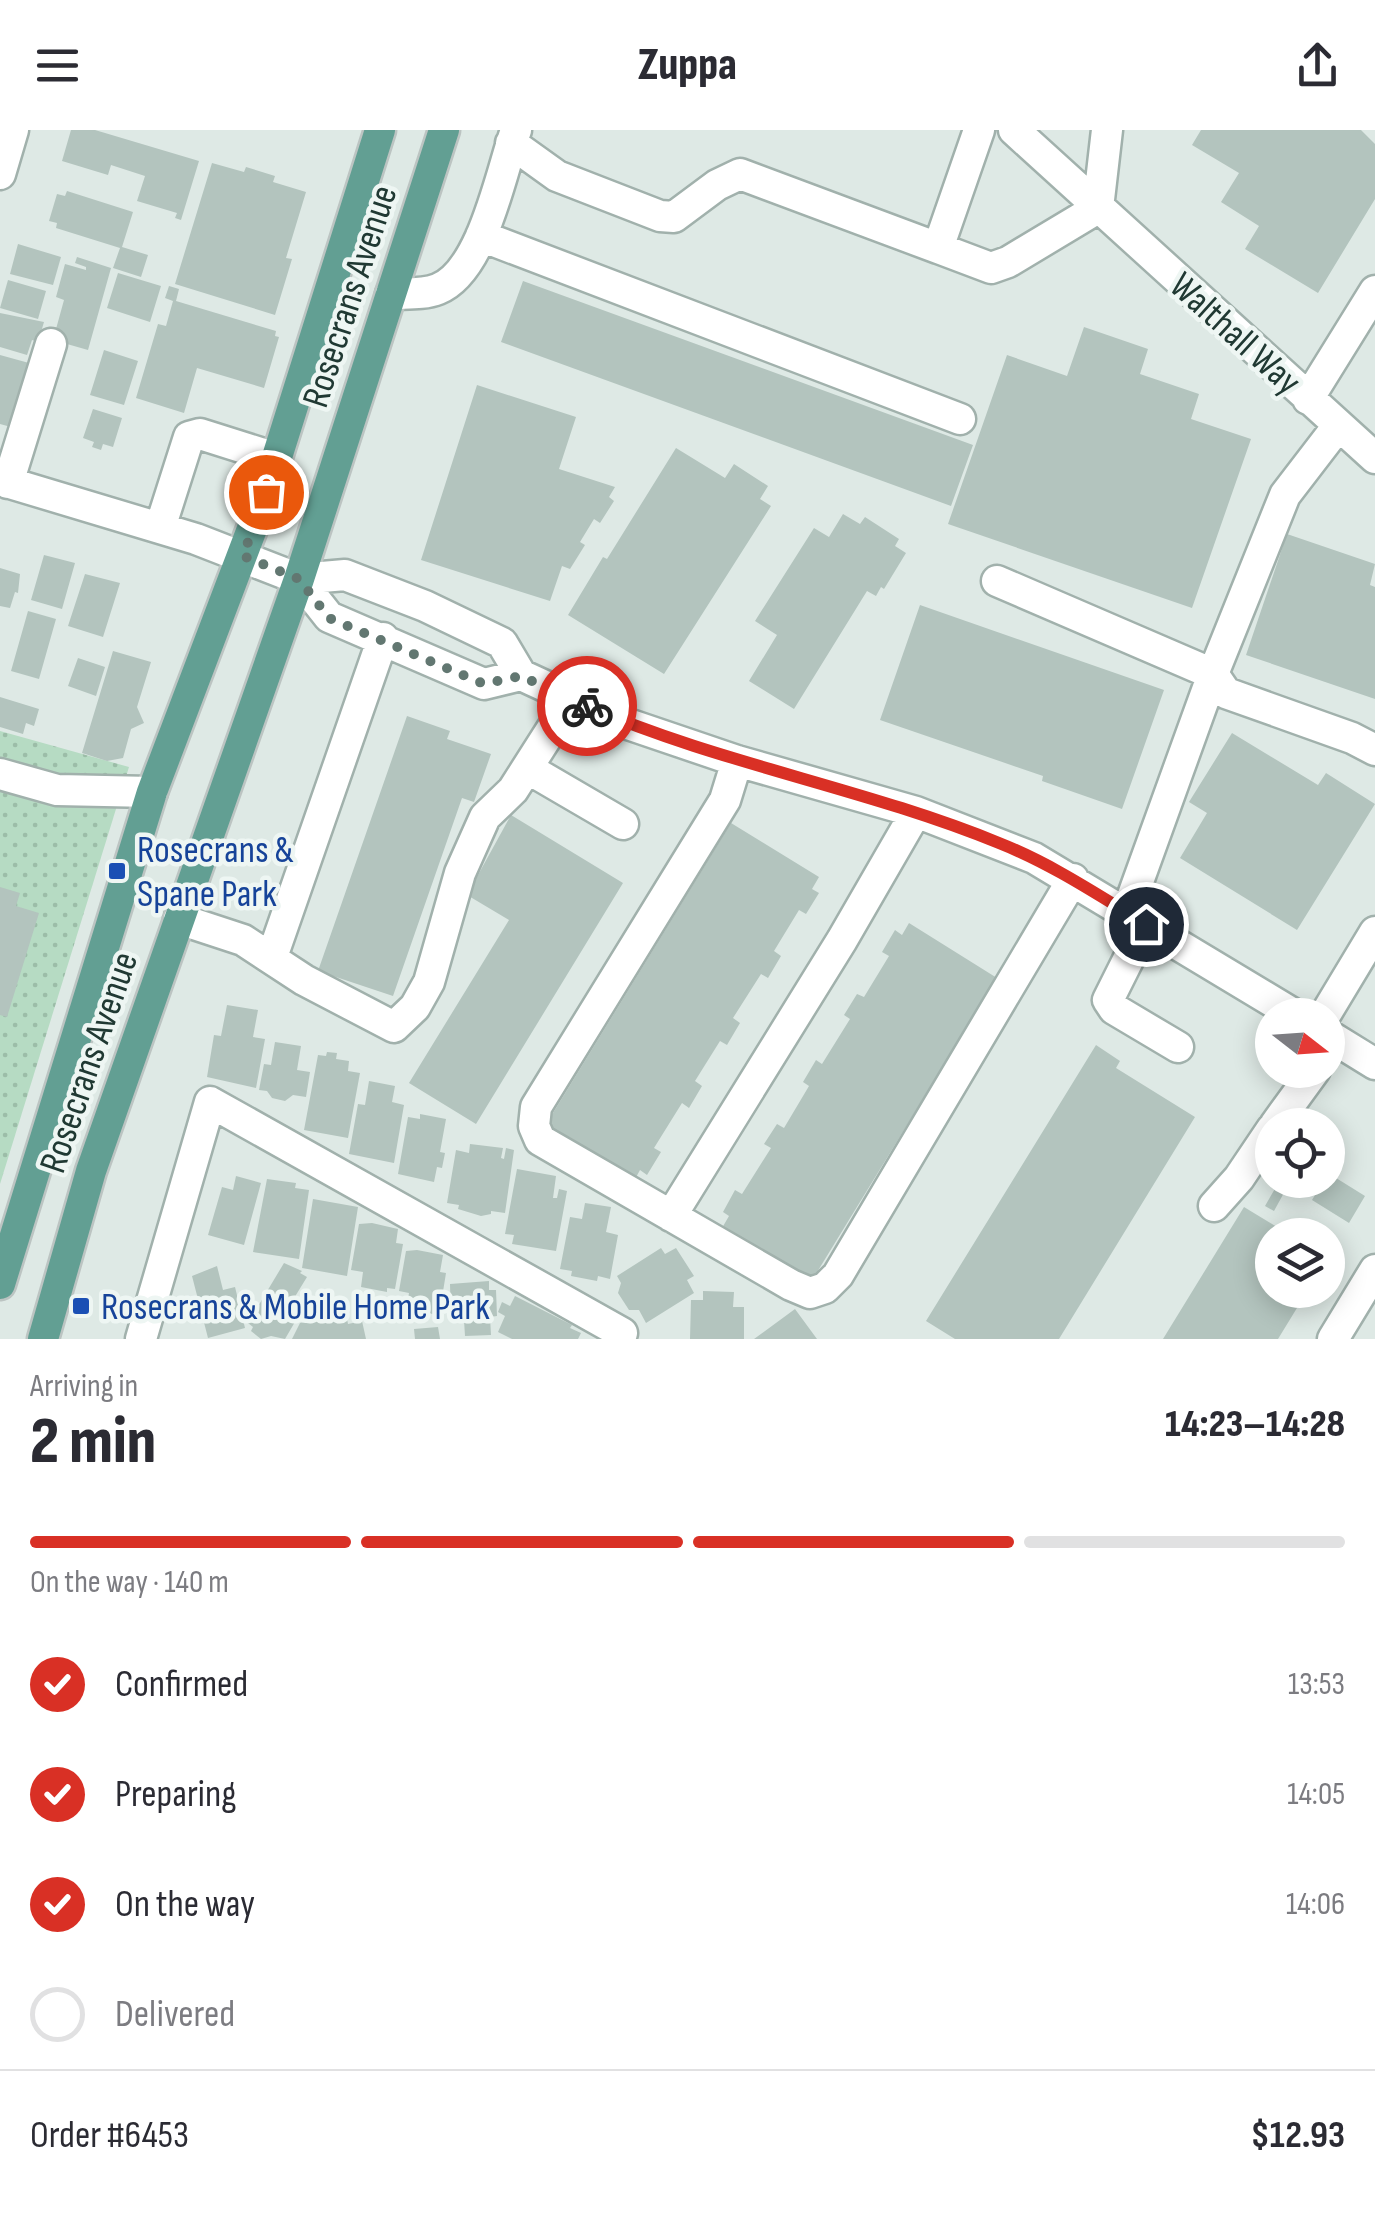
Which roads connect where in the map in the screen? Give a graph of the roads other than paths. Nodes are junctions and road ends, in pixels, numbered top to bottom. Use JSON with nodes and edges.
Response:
{"nodes":[{"id":1,"x":13,"y":130,"type":"edge"},
{"id":2,"x":380,"y":130,"type":"edge"},
{"id":3,"x":444,"y":130,"type":"edge"},
{"id":4,"x":979,"y":130,"type":"edge"},
{"id":5,"x":1014,"y":130,"type":"edge"},
{"id":6,"x":1107,"y":130,"type":"edge"},
{"id":7,"x":513,"y":137,"type":"edge"},
{"id":8,"x":0,"y":174,"type":"edge"},
{"id":9,"x":1098,"y":208,"type":"junction"},
{"id":10,"x":481,"y":236,"type":"junction"},
{"id":11,"x":938,"y":248,"type":"junction"},
{"id":12,"x":1375,"y":291,"type":"edge"},
{"id":13,"x":391,"y":294,"type":"junction"},
{"id":14,"x":51,"y":344,"type":"dead end"},
{"id":15,"x":1308,"y":399,"type":"junction"},
{"id":16,"x":960,"y":420,"type":"dead end"},
{"id":17,"x":1338,"y":426,"type":"junction"},
{"id":18,"x":276,"y":458,"type":"junction"},
{"id":19,"x":1375,"y":458,"type":"edge"},
{"id":20,"x":4,"y":482,"type":"edge"},
{"id":21,"x":160,"y":528,"type":"junction"},
{"id":22,"x":243,"y":556,"type":"junction"},
{"id":23,"x":299,"y":579,"type":"junction"},
{"id":24,"x":997,"y":581,"type":"dead end"},
{"id":25,"x":383,"y":638,"type":"junction"},
{"id":26,"x":1214,"y":674,"type":"junction"},
{"id":27,"x":521,"y":676,"type":"junction"},
{"id":28,"x":571,"y":699,"type":"junction"},
{"id":29,"x":1375,"y":750,"type":"edge"},
{"id":30,"x":736,"y":761,"type":"junction"},
{"id":31,"x":527,"y":768,"type":"junction"},
{"id":32,"x":0,"y":774,"type":"edge"},
{"id":33,"x":152,"y":792,"type":"junction"},
{"id":34,"x":916,"y":812,"type":"junction"},
{"id":35,"x":623,"y":824,"type":"dead end"},
{"id":36,"x":1073,"y":879,"type":"junction"},
{"id":37,"x":179,"y":918,"type":"junction"},
{"id":38,"x":1137,"y":918,"type":"junction"},
{"id":39,"x":1375,"y":932,"type":"edge"},
{"id":40,"x":272,"y":957,"type":"junction"},
{"id":41,"x":1268,"y":998,"type":"edge"},
{"id":42,"x":1345,"y":1000,"type":"edge"},
{"id":43,"x":1345,"y":1046,"type":"edge"},
{"id":44,"x":1178,"y":1047,"type":"dead end"},
{"id":45,"x":1375,"y":1064,"type":"edge"},
{"id":46,"x":1255,"y":1155,"type":"edge"},
{"id":47,"x":1214,"y":1206,"type":"dead end"},
{"id":48,"x":671,"y":1216,"type":"junction"},
{"id":49,"x":1375,"y":1270,"type":"edge"},
{"id":50,"x":0,"y":1284,"type":"edge"},
{"id":51,"x":43,"y":1339,"type":"edge"},
{"id":52,"x":141,"y":1339,"type":"edge"},
{"id":53,"x":620,"y":1339,"type":"edge"},
{"id":54,"x":1333,"y":1339,"type":"edge"}],
"edges":[{"from":1,"to":8,"type":"street"},
{"from":2,"to":18,"type":"main road","name":"Rosecrans Avenue"},
{"from":3,"to":13,"type":"main road","name":"Rosecrans Avenue"},
{"from":4,"to":11,"type":"street"},
{"from":5,"to":9,"type":"street","name":"Walthall Way"},
{"from":6,"to":9,"type":"street"},
{"from":7,"to":10,"type":"street"},
{"from":7,"to":11,"type":"street"},
{"from":9,"to":11,"type":"street"},
{"from":9,"to":15,"type":"street","name":"Walthall Way"},
{"from":10,"to":13,"type":"street"},
{"from":10,"to":16,"type":"street"},
{"from":12,"to":15,"type":"street"},
{"from":13,"to":23,"type":"main road","name":"Rosecrans Avenue"},
{"from":14,"to":20,"type":"street"},
{"from":15,"to":17,"type":"street","name":"Walthall Way"},
{"from":17,"to":19,"type":"street","name":"Walthall Way"},
{"from":17,"to":26,"type":"street"},
{"from":18,"to":21,"type":"street"},
{"from":18,"to":22,"type":"main road","name":"Rosecrans Avenue"},
{"from":20,"to":21,"type":"street"},
{"from":21,"to":22,"type":"street"},
{"from":22,"to":23,"type":"street"},
{"from":22,"to":33,"type":"main road","name":"Rosecrans Avenue"},
{"from":23,"to":25,"type":"street"},
{"from":23,"to":27,"type":"street"},
{"from":23,"to":37,"type":"main road","name":"Rosecrans Avenue"},
{"from":24,"to":26,"type":"street"},
{"from":25,"to":27,"type":"street"},
{"from":25,"to":40,"type":"street"},
{"from":26,"to":29,"type":"street"},
{"from":26,"to":38,"type":"street"},
{"from":27,"to":28,"type":"street"},
{"from":28,"to":30,"type":"street"},
{"from":28,"to":31,"type":"street"},
{"from":30,"to":34,"type":"street"},
{"from":30,"to":48,"type":"street"},
{"from":31,"to":35,"type":"street"},
{"from":31,"to":40,"type":"street"},
{"from":32,"to":33,"type":"street"},
{"from":33,"to":50,"type":"main road","name":"Rosecrans Avenue"},
{"from":34,"to":36,"type":"street"},
{"from":34,"to":48,"type":"street"},
{"from":36,"to":38,"type":"street"},
{"from":36,"to":48,"type":"street"},
{"from":37,"to":40,"type":"street"},
{"from":37,"to":51,"type":"main road","name":"Rosecrans Avenue"},
{"from":38,"to":41,"type":"street"},
{"from":38,"to":44,"type":"street"},
{"from":39,"to":42,"type":"street"},
{"from":43,"to":45,"type":"street"},
{"from":46,"to":47,"type":"street"},
{"from":49,"to":54,"type":"street"},
{"from":52,"to":53,"type":"street"}]}
